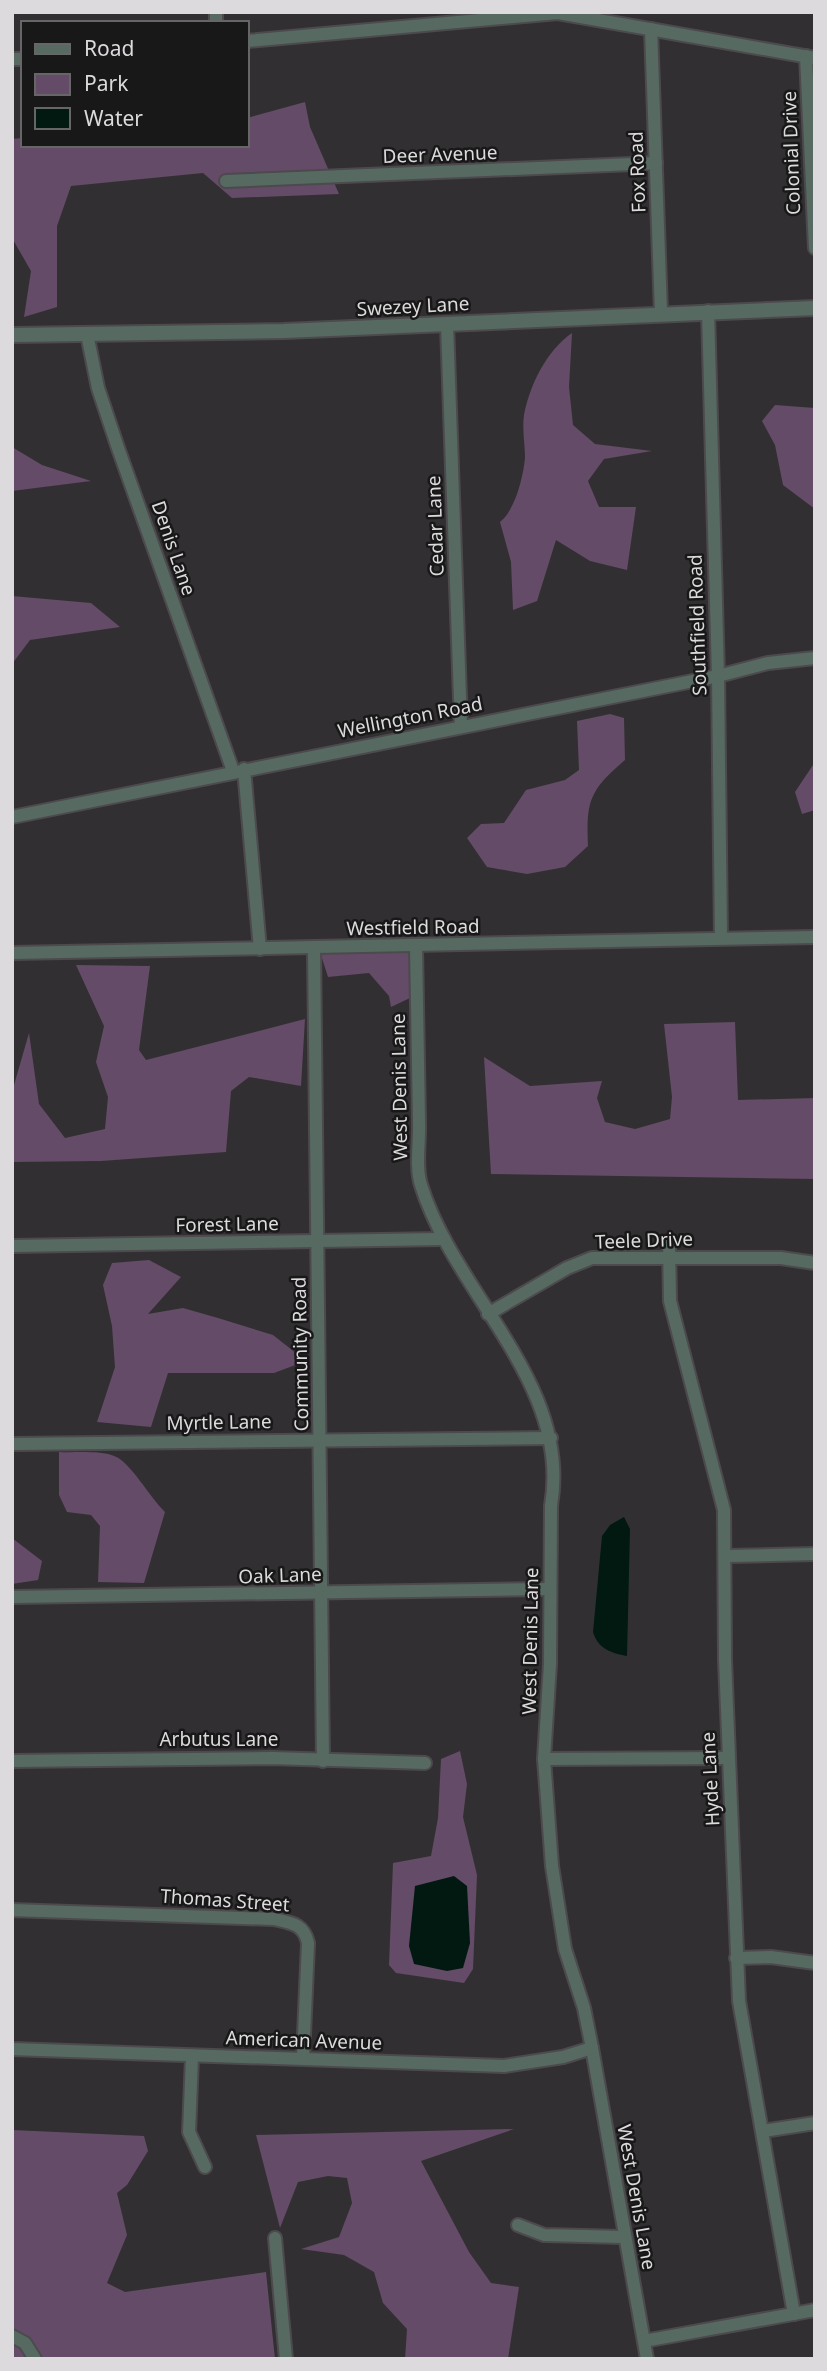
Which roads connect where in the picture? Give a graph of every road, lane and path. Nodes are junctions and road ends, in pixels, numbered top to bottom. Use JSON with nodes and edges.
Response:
{"nodes":[{"id":1,"x":650,"y":29,"type":"junction"},
{"id":2,"x":248,"y":41,"type":"edge"},
{"id":3,"x":811,"y":57,"type":"edge"},
{"id":4,"x":656,"y":163,"type":"junction"},
{"id":5,"x":226,"y":181,"type":"dead end"},
{"id":6,"x":815,"y":248,"type":"edge"},
{"id":7,"x":815,"y":308,"type":"edge"},
{"id":8,"x":708,"y":311,"type":"junction"},
{"id":9,"x":661,"y":313,"type":"junction"},
{"id":10,"x":447,"y":324,"type":"junction"},
{"id":11,"x":87,"y":334,"type":"junction"},
{"id":12,"x":12,"y":335,"type":"edge"},
{"id":13,"x":815,"y":658,"type":"edge"},
{"id":14,"x":718,"y":676,"type":"junction"},
{"id":15,"x":461,"y":727,"type":"junction"},
{"id":16,"x":239,"y":770,"type":"junction"},
{"id":17,"x":12,"y":817,"type":"edge"},
{"id":18,"x":815,"y":937,"type":"edge"},
{"id":19,"x":721,"y":938,"type":"junction"},
{"id":20,"x":314,"y":947,"type":"junction"},
{"id":21,"x":416,"y":947,"type":"junction"},
{"id":22,"x":260,"y":949,"type":"junction"},
{"id":23,"x":12,"y":953,"type":"edge"},
{"id":24,"x":442,"y":1239,"type":"junction"},
{"id":25,"x":318,"y":1242,"type":"junction"},
{"id":26,"x":669,"y":1244,"type":"dead end"},
{"id":27,"x":12,"y":1245,"type":"edge"},
{"id":28,"x":668,"y":1257,"type":"junction"},
{"id":29,"x":815,"y":1263,"type":"edge"},
{"id":30,"x":488,"y":1314,"type":"junction"},
{"id":31,"x":551,"y":1438,"type":"junction"},
{"id":32,"x":321,"y":1440,"type":"junction"},
{"id":33,"x":12,"y":1444,"type":"edge"},
{"id":34,"x":815,"y":1554,"type":"edge"},
{"id":35,"x":726,"y":1556,"type":"junction"},
{"id":36,"x":549,"y":1589,"type":"junction"},
{"id":37,"x":322,"y":1593,"type":"junction"},
{"id":38,"x":12,"y":1598,"type":"edge"},
{"id":39,"x":729,"y":1758,"type":"junction"},
{"id":40,"x":544,"y":1759,"type":"junction"},
{"id":41,"x":12,"y":1761,"type":"edge"},
{"id":42,"x":323,"y":1761,"type":"junction"},
{"id":43,"x":425,"y":1763,"type":"dead end"},
{"id":44,"x":12,"y":1910,"type":"edge"},
{"id":45,"x":736,"y":1958,"type":"junction"},
{"id":46,"x":815,"y":1963,"type":"edge"},
{"id":47,"x":592,"y":2048,"type":"junction"},
{"id":48,"x":12,"y":2049,"type":"edge"},
{"id":49,"x":192,"y":2057,"type":"junction"},
{"id":50,"x":303,"y":2058,"type":"junction"},
{"id":51,"x":815,"y":2123,"type":"edge"},
{"id":52,"x":763,"y":2132,"type":"junction"},
{"id":53,"x":205,"y":2167,"type":"dead end"},
{"id":54,"x":518,"y":2225,"type":"dead end"},
{"id":55,"x":623,"y":2237,"type":"junction"},
{"id":56,"x":275,"y":2238,"type":"dead end"},
{"id":57,"x":815,"y":2310,"type":"edge"},
{"id":58,"x":794,"y":2314,"type":"junction"},
{"id":59,"x":12,"y":2336,"type":"edge"},
{"id":60,"x":644,"y":2341,"type":"junction"},
{"id":61,"x":35,"y":2359,"type":"edge"},
{"id":62,"x":286,"y":2359,"type":"edge"},
{"id":63,"x":647,"y":2359,"type":"edge"}],
"edges":[{"from":1,"to":2,"type":"street"},
{"from":1,"to":3,"type":"street"},
{"from":1,"to":4,"type":"street","name":"Fox Road"},
{"from":3,"to":6,"type":"street","name":"Colonial Drive"},
{"from":4,"to":5,"type":"street","name":"Deer Avenue"},
{"from":4,"to":9,"type":"street","name":"Fox Road"},
{"from":7,"to":8,"type":"street","name":"Swezey Lane"},
{"from":8,"to":9,"type":"street","name":"Swezey Lane"},
{"from":8,"to":14,"type":"street","name":"Southfield Road"},
{"from":9,"to":10,"type":"street","name":"Swezey Lane"},
{"from":10,"to":11,"type":"street","name":"Swezey Lane"},
{"from":10,"to":15,"type":"street","name":"Cedar Lane"},
{"from":11,"to":12,"type":"street","name":"Swezey Lane"},
{"from":11,"to":16,"type":"street","name":"Denis Lane"},
{"from":13,"to":14,"type":"street","name":"Wellington Road"},
{"from":14,"to":15,"type":"street","name":"Wellington Road"},
{"from":14,"to":19,"type":"street","name":"Southfield Road"},
{"from":15,"to":16,"type":"street","name":"Wellington Road"},
{"from":16,"to":17,"type":"street","name":"Wellington Road"},
{"from":16,"to":22,"type":"street","name":"Denis Lane"},
{"from":18,"to":19,"type":"street","name":"Westfield Road"},
{"from":19,"to":21,"type":"street","name":"Westfield Road"},
{"from":20,"to":21,"type":"street","name":"Westfield Road"},
{"from":20,"to":22,"type":"street","name":"Westfield Road"},
{"from":20,"to":25,"type":"street","name":"Community Road"},
{"from":21,"to":24,"type":"street","name":"West Denis Lane"},
{"from":22,"to":23,"type":"street","name":"Westfield Road"},
{"from":24,"to":25,"type":"street","name":"Forest Lane"},
{"from":24,"to":30,"type":"street","name":"West Denis Lane"},
{"from":25,"to":27,"type":"street","name":"Forest Lane"},
{"from":25,"to":32,"type":"street","name":"Community Road"},
{"from":26,"to":28,"type":"street","name":"Hyde Lane"},
{"from":28,"to":29,"type":"street","name":"Teele Drive"},
{"from":28,"to":30,"type":"street","name":"Teele Drive"},
{"from":28,"to":35,"type":"street","name":"Hyde Lane"},
{"from":30,"to":31,"type":"street","name":"West Denis Lane"},
{"from":31,"to":32,"type":"street","name":"Myrtle Lane"},
{"from":31,"to":36,"type":"street","name":"West Denis Lane"},
{"from":32,"to":33,"type":"street","name":"Myrtle Lane"},
{"from":32,"to":37,"type":"street","name":"Community Road"},
{"from":34,"to":35,"type":"street"},
{"from":35,"to":39,"type":"street","name":"Hyde Lane"},
{"from":36,"to":37,"type":"street","name":"Oak Lane"},
{"from":36,"to":40,"type":"street","name":"West Denis Lane"},
{"from":37,"to":38,"type":"street","name":"Oak Lane"},
{"from":37,"to":42,"type":"street","name":"Community Road"},
{"from":39,"to":40,"type":"street"},
{"from":39,"to":45,"type":"street","name":"Hyde Lane"},
{"from":40,"to":47,"type":"street","name":"West Denis Lane"},
{"from":41,"to":42,"type":"street","name":"Arbutus Lane"},
{"from":42,"to":43,"type":"street","name":"Arbutus Lane"},
{"from":44,"to":50,"type":"street","name":"Thomas Street"},
{"from":45,"to":46,"type":"street"},
{"from":45,"to":52,"type":"street","name":"Hyde Lane"},
{"from":47,"to":50,"type":"street","name":"American Avenue"},
{"from":47,"to":55,"type":"street","name":"West Denis Lane"},
{"from":48,"to":49,"type":"street","name":"American Avenue"},
{"from":49,"to":50,"type":"street","name":"American Avenue"},
{"from":49,"to":53,"type":"street"},
{"from":51,"to":52,"type":"street"},
{"from":52,"to":58,"type":"street","name":"Hyde Lane"},
{"from":54,"to":55,"type":"street"},
{"from":55,"to":60,"type":"street","name":"West Denis Lane"},
{"from":56,"to":62,"type":"street"},
{"from":57,"to":58,"type":"street"},
{"from":58,"to":60,"type":"street"},
{"from":59,"to":61,"type":"street"},
{"from":60,"to":63,"type":"street","name":"West Denis Lane"}]}
